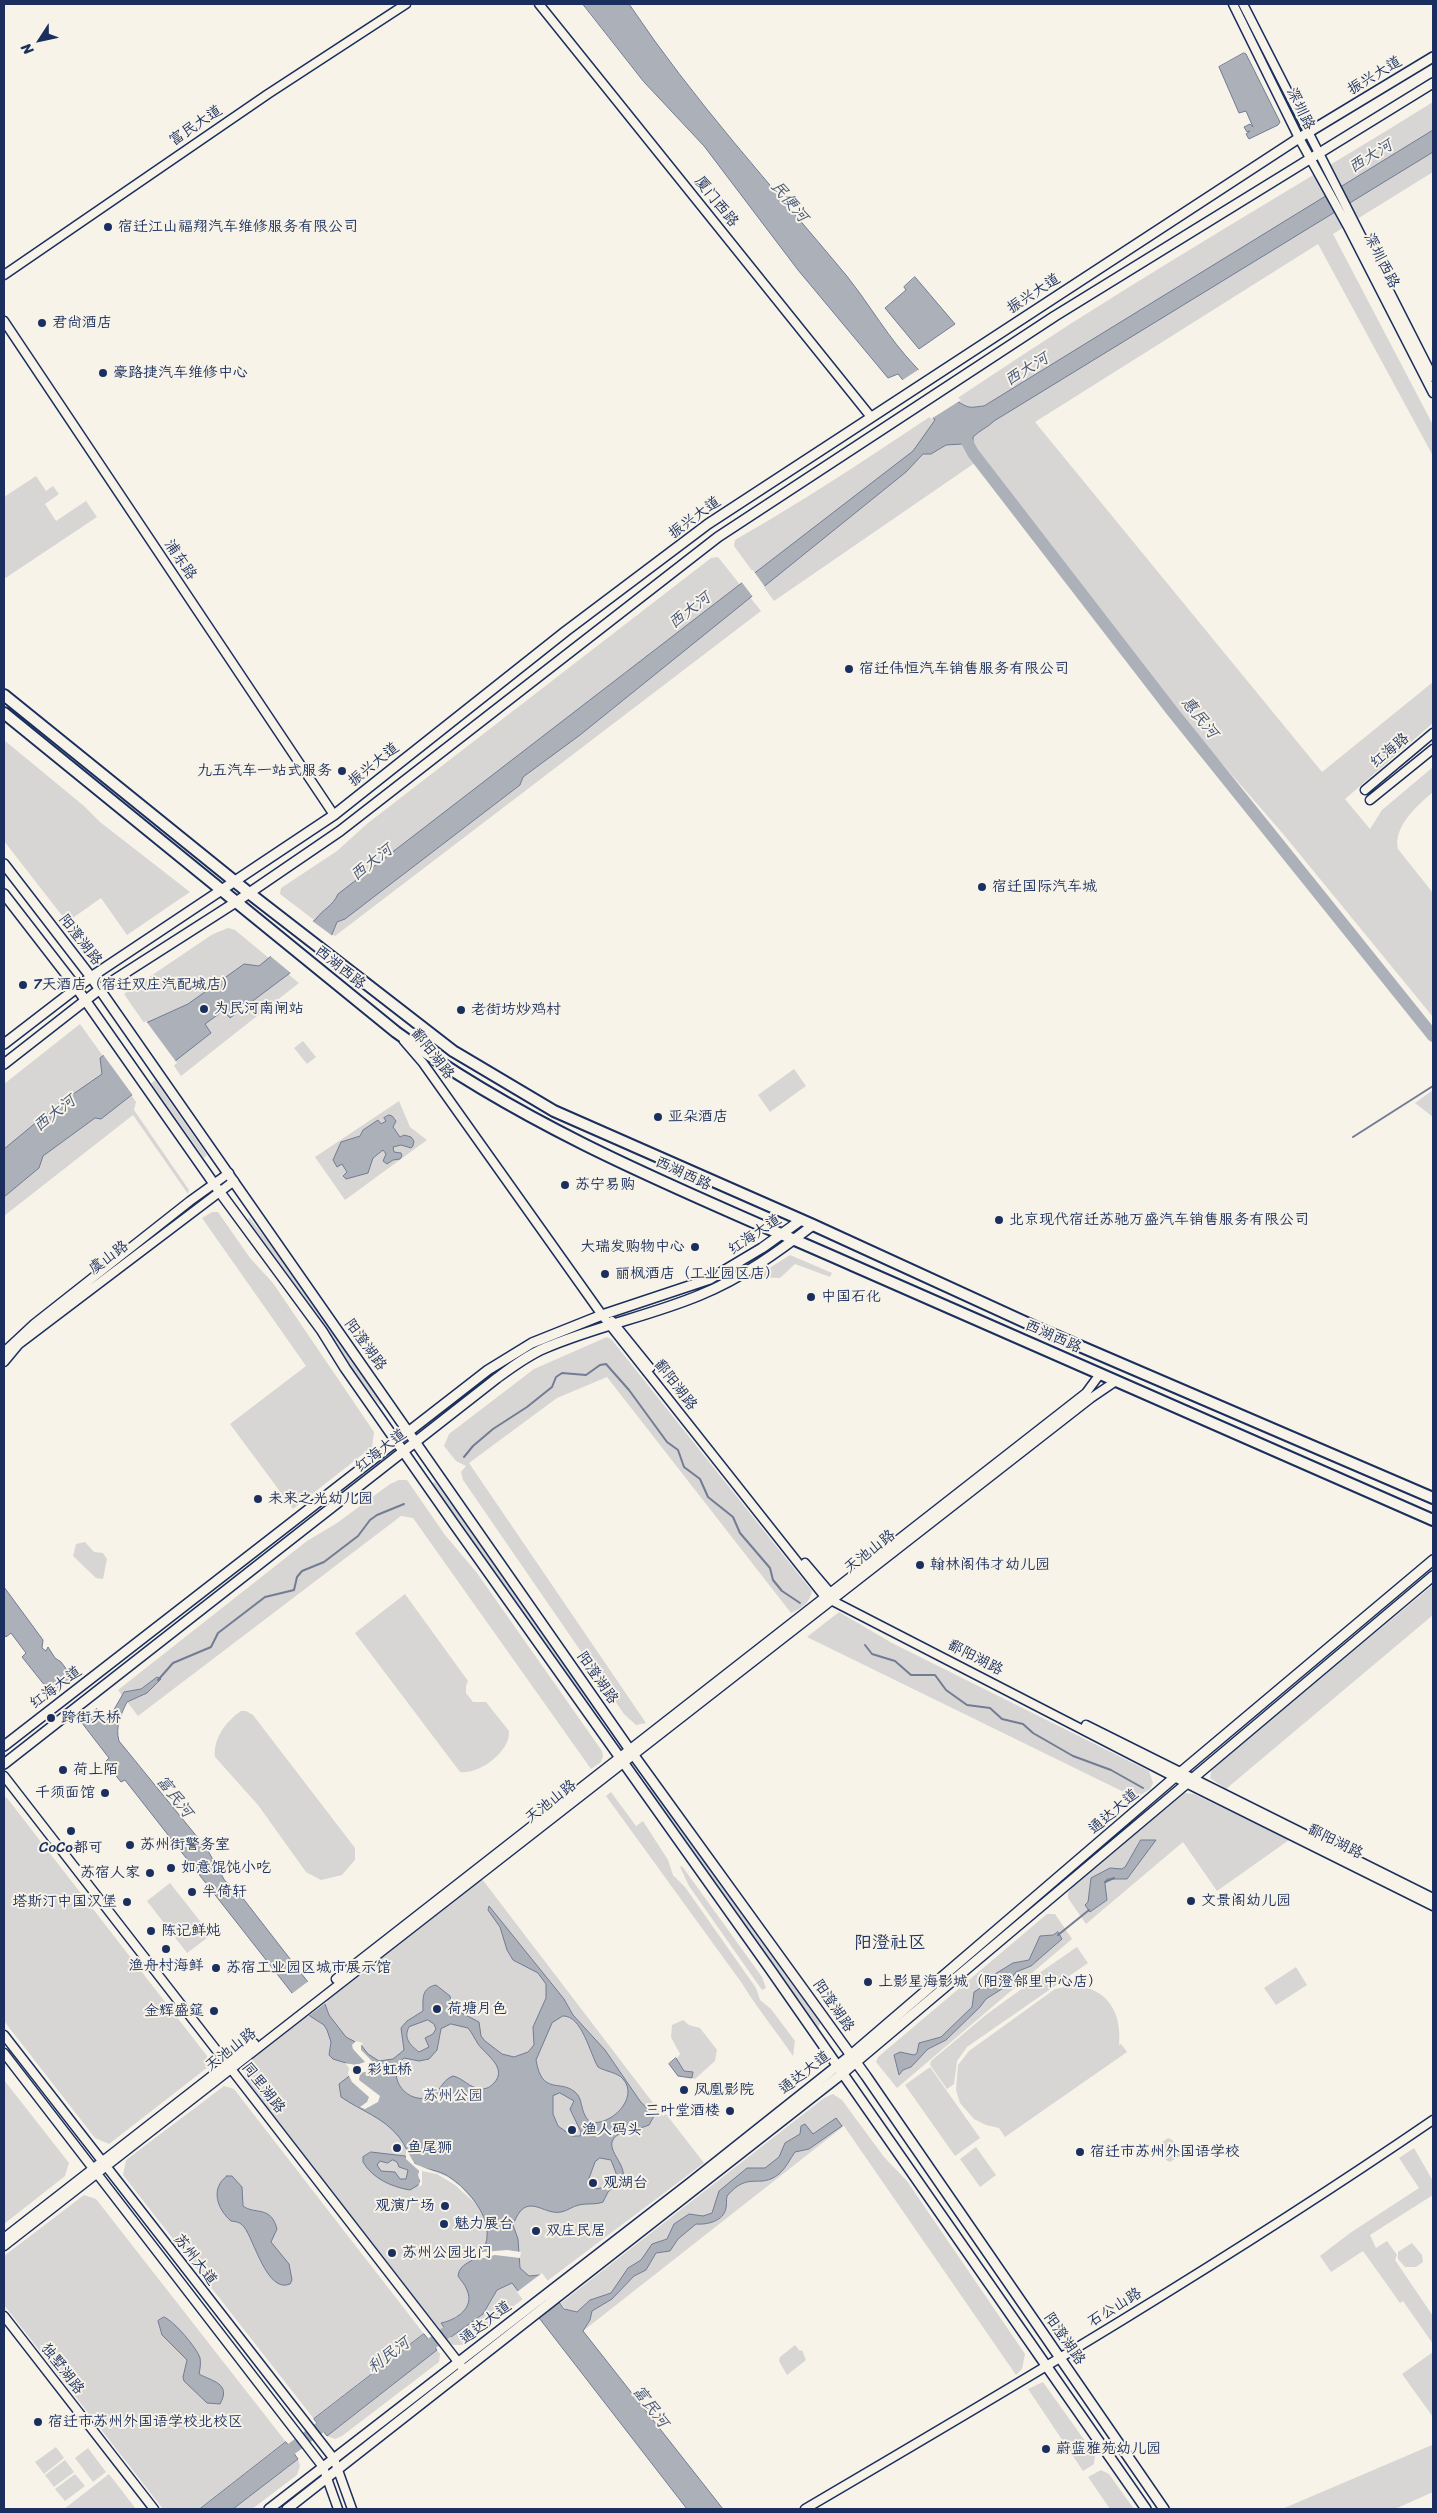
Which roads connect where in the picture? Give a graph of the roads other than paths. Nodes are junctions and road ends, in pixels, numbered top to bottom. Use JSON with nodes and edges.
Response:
{"nodes":[{"id":1,"x":406,"y":4,"type":"edge"},
{"id":2,"x":539,"y":4,"type":"edge"},
{"id":3,"x":1233,"y":4,"type":"edge"},
{"id":4,"x":1243,"y":4,"type":"edge"},
{"id":5,"x":1433,"y":57,"type":"edge"},
{"id":6,"x":1433,"y":83,"type":"edge"},
{"id":7,"x":1308,"y":133,"type":"junction"},
{"id":8,"x":1299,"y":138,"type":"junction"},
{"id":9,"x":1314,"y":156,"type":"junction"},
{"id":10,"x":1349,"y":221,"type":"junction"},
{"id":11,"x":4,"y":275,"type":"edge"},
{"id":12,"x":4,"y":321,"type":"edge"},
{"id":13,"x":1433,"y":377,"type":"edge"},
{"id":14,"x":1433,"y":393,"type":"edge"},
{"id":15,"x":871,"y":417,"type":"junction"},
{"id":16,"x":4,"y":695,"type":"edge"},
{"id":17,"x":4,"y":713,"type":"edge"},
{"id":18,"x":1433,"y":733,"type":"edge"},
{"id":19,"x":1433,"y":749,"type":"edge"},
{"id":20,"x":1365,"y":790,"type":"dead end"},
{"id":21,"x":1370,"y":800,"type":"dead end"},
{"id":22,"x":334,"y":815,"type":"junction"},
{"id":23,"x":4,"y":864,"type":"edge"},
{"id":24,"x":235,"y":881,"type":"junction"},
{"id":25,"x":222,"y":890,"type":"junction"},
{"id":26,"x":249,"y":893,"type":"junction"},
{"id":27,"x":4,"y":894,"type":"edge"},
{"id":28,"x":236,"y":902,"type":"junction"},
{"id":29,"x":91,"y":977,"type":"junction"},
{"id":30,"x":76,"y":987,"type":"junction"},
{"id":31,"x":100,"y":989,"type":"junction"},
{"id":32,"x":85,"y":1000,"type":"junction"},
{"id":33,"x":396,"y":1032,"type":"junction"},
{"id":34,"x":4,"y":1044,"type":"edge"},
{"id":35,"x":4,"y":1064,"type":"edge"},
{"id":36,"x":232,"y":1177,"type":"junction"},
{"id":37,"x":216,"y":1188,"type":"junction"},
{"id":38,"x":801,"y":1220,"type":"junction"},
{"id":39,"x":813,"y":1225,"type":"junction"},
{"id":40,"x":781,"y":1235,"type":"junction"},
{"id":41,"x":793,"y":1241,"type":"junction"},
{"id":42,"x":602,"y":1315,"type":"junction"},
{"id":43,"x":612,"y":1323,"type":"junction"},
{"id":44,"x":4,"y":1352,"type":"edge"},
{"id":45,"x":4,"y":1362,"type":"edge"},
{"id":46,"x":1100,"y":1374,"type":"junction"},
{"id":47,"x":1116,"y":1381,"type":"junction"},
{"id":48,"x":410,"y":1431,"type":"junction"},
{"id":49,"x":396,"y":1441,"type":"junction"},
{"id":50,"x":416,"y":1441,"type":"junction"},
{"id":51,"x":403,"y":1451,"type":"junction"},
{"id":52,"x":1433,"y":1498,"type":"edge"},
{"id":53,"x":1433,"y":1520,"type":"edge"},
{"id":54,"x":1433,"y":1560,"type":"edge"},
{"id":55,"x":1433,"y":1576,"type":"edge"},
{"id":56,"x":830,"y":1597,"type":"junction"},
{"id":57,"x":4,"y":1746,"type":"edge"},
{"id":58,"x":632,"y":1752,"type":"junction"},
{"id":59,"x":621,"y":1761,"type":"junction"},
{"id":60,"x":4,"y":1764,"type":"edge"},
{"id":61,"x":1177,"y":1775,"type":"junction"},
{"id":62,"x":4,"y":1776,"type":"edge"},
{"id":63,"x":1189,"y":1781,"type":"junction"},
{"id":64,"x":1433,"y":1898,"type":"edge"},
{"id":65,"x":1433,"y":1906,"type":"edge"},
{"id":66,"x":4,"y":2035,"type":"edge"},
{"id":67,"x":4,"y":2053,"type":"edge"},
{"id":68,"x":853,"y":2058,"type":"junction"},
{"id":69,"x":229,"y":2066,"type":"junction"},
{"id":70,"x":840,"y":2069,"type":"junction"},
{"id":71,"x":1433,"y":2120,"type":"edge"},
{"id":72,"x":103,"y":2164,"type":"junction"},
{"id":73,"x":94,"y":2171,"type":"junction"},
{"id":74,"x":4,"y":2238,"type":"edge"},
{"id":75,"x":4,"y":2246,"type":"edge"},
{"id":76,"x":4,"y":2316,"type":"edge"},
{"id":77,"x":1061,"y":2358,"type":"junction"},
{"id":78,"x":459,"y":2363,"type":"junction"},
{"id":79,"x":1048,"y":2366,"type":"junction"},
{"id":80,"x":331,"y":2456,"type":"junction"},
{"id":81,"x":321,"y":2464,"type":"junction"},
{"id":82,"x":338,"y":2469,"type":"junction"},
{"id":83,"x":327,"y":2478,"type":"junction"},
{"id":84,"x":154,"y":2509,"type":"edge"},
{"id":85,"x":269,"y":2509,"type":"edge"},
{"id":86,"x":287,"y":2509,"type":"edge"},
{"id":87,"x":338,"y":2509,"type":"edge"},
{"id":88,"x":352,"y":2509,"type":"edge"},
{"id":89,"x":805,"y":2509,"type":"edge"},
{"id":90,"x":1146,"y":2509,"type":"edge"},
{"id":91,"x":1164,"y":2509,"type":"edge"}],
"edges":[{"from":1,"to":11,"type":"street","name":"富民大道"},
{"from":2,"to":15,"type":"street","name":"厦门西路"},
{"from":3,"to":8,"type":"street","name":"深圳路"},
{"from":4,"to":7,"type":"street","name":"深圳路"},
{"from":5,"to":7,"type":"main road","name":"振兴大道"},
{"from":6,"to":9,"type":"main road","name":"振兴大道"},
{"from":7,"to":8,"type":"main road","name":"振兴大道"},
{"from":7,"to":9,"type":"street","name":"深圳路"},
{"from":8,"to":9,"type":"street","name":"深圳路"},
{"from":8,"to":15,"type":"main road","name":"振兴大道"},
{"from":9,"to":10,"type":"street","name":"深圳路"},
{"from":9,"to":10,"type":"street","name":"深圳路"},
{"from":9,"to":26,"type":"main road","name":"振兴大道"},
{"from":10,"to":13,"type":"street","name":"深圳西路"},
{"from":10,"to":14,"type":"street","name":"深圳西路"},
{"from":12,"to":22,"type":"street","name":"浦东路"},
{"from":15,"to":22,"type":"main road","name":"振兴大道"},
{"from":16,"to":24,"type":"main road","name":"西湖西路"},
{"from":17,"to":25,"type":"main road","name":"西湖西路"},
{"from":18,"to":20,"type":"street","name":"红海路"},
{"from":19,"to":21,"type":"street","name":"红海路"},
{"from":22,"to":24,"type":"main road","name":"振兴大道"},
{"from":23,"to":29,"type":"main road","name":"阳澄湖路"},
{"from":24,"to":25,"type":"main road","name":"振兴大道"},
{"from":24,"to":26,"type":"main road","name":"西湖西路"},
{"from":25,"to":28,"type":"main road","name":"西湖西路"},
{"from":25,"to":29,"type":"main road","name":"振兴大道"},
{"from":26,"to":28,"type":"main road","name":"振兴大道"},
{"from":26,"to":38,"type":"main road","name":"西湖西路"},
{"from":27,"to":30,"type":"main road","name":"阳澄湖路"},
{"from":28,"to":31,"type":"main road","name":"振兴大道"},
{"from":28,"to":33,"type":"main road","name":"西湖西路"},
{"from":29,"to":30,"type":"main road","name":"振兴大道"},
{"from":29,"to":31,"type":"main road","name":"阳澄湖路"},
{"from":30,"to":32,"type":"main road","name":"阳澄湖路"},
{"from":30,"to":34,"type":"main road","name":"振兴大道"},
{"from":31,"to":32,"type":"main road","name":"振兴大道"},
{"from":31,"to":36,"type":"main road","name":"阳澄湖路"},
{"from":32,"to":35,"type":"main road","name":"振兴大道"},
{"from":32,"to":37,"type":"main road","name":"阳澄湖路"},
{"from":33,"to":40,"type":"main road","name":"西湖西路"},
{"from":33,"to":42,"type":"street","name":"鄱阳湖路"},
{"from":36,"to":37,"type":"street","name":"虞山路"},
{"from":36,"to":48,"type":"main road","name":"阳澄湖路"},
{"from":37,"to":44,"type":"street","name":"虞山路"},
{"from":37,"to":45,"type":"street","name":"虞山路"},
{"from":37,"to":49,"type":"main road","name":"阳澄湖路"},
{"from":38,"to":39,"type":"main road","name":"西湖西路"},
{"from":38,"to":40,"type":"main road","name":"红海大道"},
{"from":39,"to":41,"type":"main road","name":"红海大道"},
{"from":39,"to":52,"type":"main road","name":"西湖西路"},
{"from":40,"to":41,"type":"main road","name":"西湖西路"},
{"from":40,"to":42,"type":"main road","name":"红海大道"},
{"from":41,"to":43,"type":"main road","name":"红海大道"},
{"from":41,"to":46,"type":"main road","name":"西湖西路"},
{"from":42,"to":43,"type":"street","name":"鄱阳湖路"},
{"from":42,"to":48,"type":"main road","name":"红海大道"},
{"from":43,"to":50,"type":"main road","name":"红海大道"},
{"from":43,"to":56,"type":"street","name":"鄱阳湖路"},
{"from":46,"to":47,"type":"main road","name":"西湖西路"},
{"from":46,"to":56,"type":"street","name":"天池山路"},
{"from":47,"to":53,"type":"main road","name":"西湖西路"},
{"from":47,"to":56,"type":"street","name":"天池山路"},
{"from":48,"to":49,"type":"main road","name":"红海大道"},
{"from":48,"to":50,"type":"main road","name":"阳澄湖路"},
{"from":49,"to":51,"type":"main road","name":"阳澄湖路"},
{"from":49,"to":57,"type":"main road","name":"红海大道"},
{"from":50,"to":51,"type":"main road","name":"红海大道"},
{"from":50,"to":58,"type":"main road","name":"阳澄湖路"},
{"from":51,"to":59,"type":"main road","name":"阳澄湖路"},
{"from":51,"to":60,"type":"main road","name":"红海大道"},
{"from":54,"to":61,"type":"main road","name":"通达大道"},
{"from":55,"to":63,"type":"main road","name":"通达大道"},
{"from":56,"to":58,"type":"street","name":"天池山路"},
{"from":56,"to":61,"type":"street","name":"鄱阳湖路"},
{"from":58,"to":59,"type":"street","name":"天池山路"},
{"from":58,"to":68,"type":"main road","name":"阳澄湖路"},
{"from":59,"to":69,"type":"street","name":"天池山路"},
{"from":59,"to":70,"type":"main road","name":"阳澄湖路"},
{"from":61,"to":63,"type":"street","name":"鄱阳湖路"},
{"from":61,"to":68,"type":"main road","name":"通达大道"},
{"from":62,"to":69,"type":"street","name":"同里湖路"},
{"from":63,"to":64,"type":"street","name":"鄱阳湖路"},
{"from":63,"to":65,"type":"street","name":"鄱阳湖路"},
{"from":63,"to":68,"type":"main road","name":"通达大道"},
{"from":66,"to":72,"type":"street","name":"苏州大道"},
{"from":67,"to":73,"type":"street","name":"苏州大道"},
{"from":68,"to":70,"type":"main road","name":"通达大道"},
{"from":68,"to":77,"type":"main road","name":"阳澄湖路"},
{"from":69,"to":72,"type":"street","name":"天池山路"},
{"from":69,"to":78,"type":"street","name":"同里湖路"},
{"from":70,"to":78,"type":"main road","name":"通达大道"},
{"from":70,"to":79,"type":"main road","name":"阳澄湖路"},
{"from":71,"to":77,"type":"street","name":"石公山路"},
{"from":72,"to":73,"type":"street","name":"天池山路"},
{"from":72,"to":80,"type":"street","name":"苏州大道"},
{"from":73,"to":74,"type":"street","name":"天池山路"},
{"from":73,"to":75,"type":"street","name":"天池山路"},
{"from":73,"to":81,"type":"street","name":"苏州大道"},
{"from":76,"to":84,"type":"street","name":"独墅湖路"},
{"from":77,"to":79,"type":"street","name":"石公山路"},
{"from":77,"to":91,"type":"main road","name":"阳澄湖路"},
{"from":78,"to":80,"type":"main road","name":"通达大道"},
{"from":78,"to":82,"type":"main road","name":"通达大道"},
{"from":79,"to":89,"type":"street","name":"石公山路"},
{"from":79,"to":90,"type":"main road","name":"阳澄湖路"},
{"from":80,"to":81,"type":"main road","name":"通达大道"},
{"from":80,"to":82,"type":"street","name":"苏州大道"},
{"from":81,"to":83,"type":"street","name":"苏州大道"},
{"from":81,"to":85,"type":"main road","name":"通达大道"},
{"from":82,"to":83,"type":"main road","name":"通达大道"},
{"from":82,"to":88,"type":"street","name":"苏州大道"},
{"from":83,"to":86,"type":"main road","name":"通达大道"},
{"from":83,"to":87,"type":"street","name":"苏州大道"}]}
